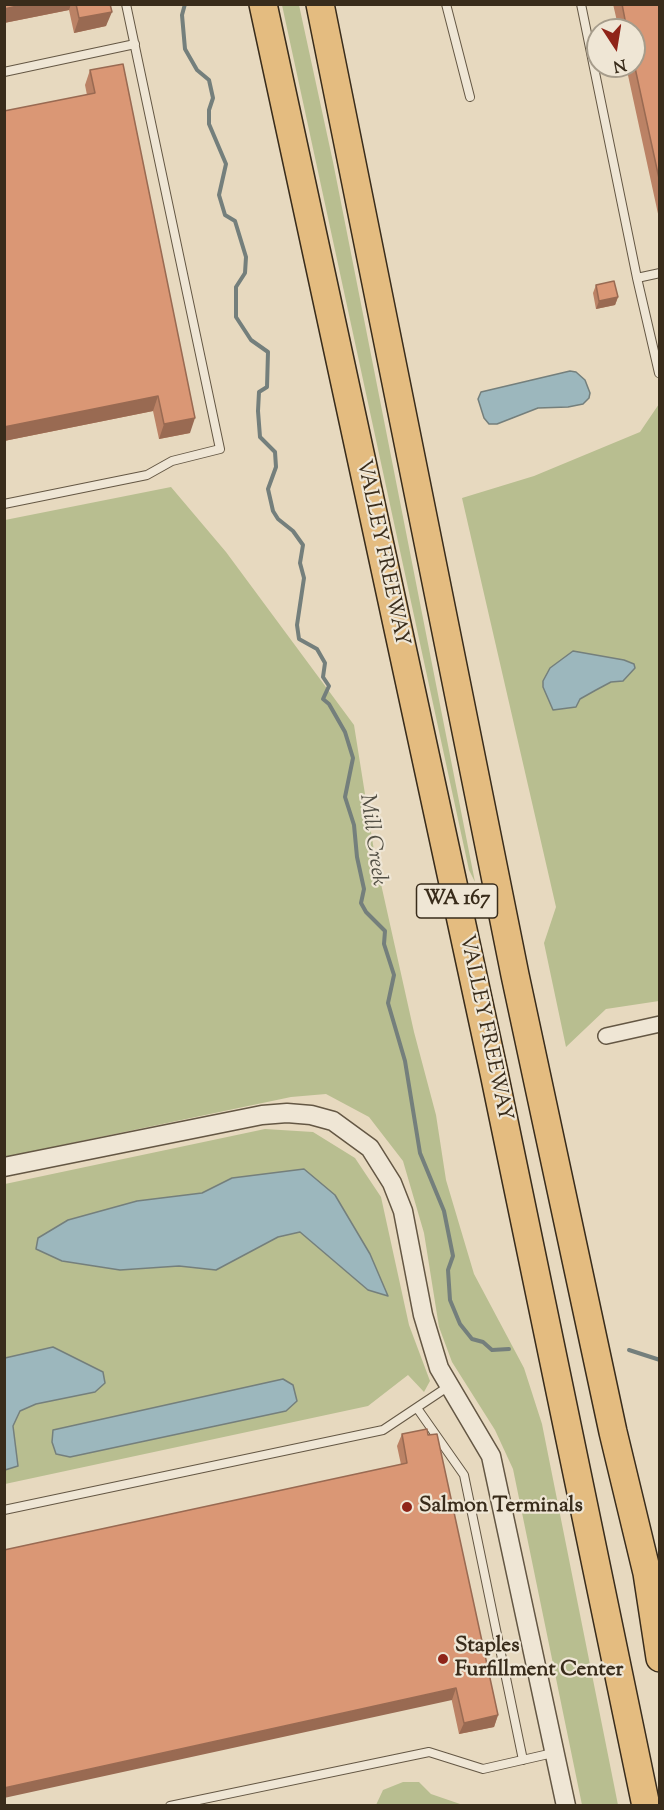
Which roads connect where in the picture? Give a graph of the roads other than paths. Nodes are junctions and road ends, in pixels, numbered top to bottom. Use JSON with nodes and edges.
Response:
{"nodes":[{"id":1,"x":126,"y":4,"type":"edge"},
{"id":2,"x":263,"y":4,"type":"edge"},
{"id":3,"x":320,"y":4,"type":"edge"},
{"id":4,"x":446,"y":4,"type":"edge"},
{"id":5,"x":581,"y":4,"type":"edge"},
{"id":6,"x":135,"y":44,"type":"junction"},
{"id":7,"x":4,"y":72,"type":"edge"},
{"id":8,"x":470,"y":97,"type":"dead end"},
{"id":9,"x":660,"y":273,"type":"edge"},
{"id":10,"x":637,"y":278,"type":"junction"},
{"id":11,"x":659,"y":373,"type":"edge"},
{"id":12,"x":4,"y":504,"type":"edge"},
{"id":13,"x":660,"y":1024,"type":"edge"},
{"id":14,"x":606,"y":1036,"type":"dead end"},
{"id":15,"x":4,"y":1167,"type":"edge"},
{"id":16,"x":450,"y":1386,"type":"junction"},
{"id":17,"x":417,"y":1408,"type":"junction"},
{"id":18,"x":4,"y":1510,"type":"edge"},
{"id":19,"x":647,"y":1573,"type":"junction"},
{"id":20,"x":660,"y":1619,"type":"edge"},
{"id":21,"x":660,"y":1658,"type":"edge"},
{"id":22,"x":555,"y":1753,"type":"junction"},
{"id":23,"x":523,"y":1760,"type":"junction"},
{"id":24,"x":645,"y":1803,"type":"edge"},
{"id":25,"x":170,"y":1806,"type":"edge"},
{"id":26,"x":566,"y":1806,"type":"edge"}],
"edges":[{"from":1,"to":6,"type":"lane"},
{"from":2,"to":24,"type":"highway","name":"VALLEY FREEWAY","number":"WA 167"},
{"from":3,"to":19,"type":"highway","name":"VALLEY FREEWAY","number":"WA 167"},
{"from":4,"to":8,"type":"lane"},
{"from":5,"to":10,"type":"lane"},
{"from":6,"to":7,"type":"lane"},
{"from":6,"to":12,"type":"lane"},
{"from":9,"to":10,"type":"lane"},
{"from":10,"to":11,"type":"lane"},
{"from":13,"to":14,"type":"street"},
{"from":15,"to":16,"type":"street"},
{"from":16,"to":17,"type":"lane"},
{"from":16,"to":22,"type":"street"},
{"from":17,"to":18,"type":"lane"},
{"from":17,"to":23,"type":"lane"},
{"from":19,"to":20,"type":"highway"},
{"from":19,"to":21,"type":"highway","name":"VALLEY FREEWAY","number":"WA 167"},
{"from":22,"to":23,"type":"lane"},
{"from":22,"to":26,"type":"street"},
{"from":23,"to":25,"type":"lane"}]}
